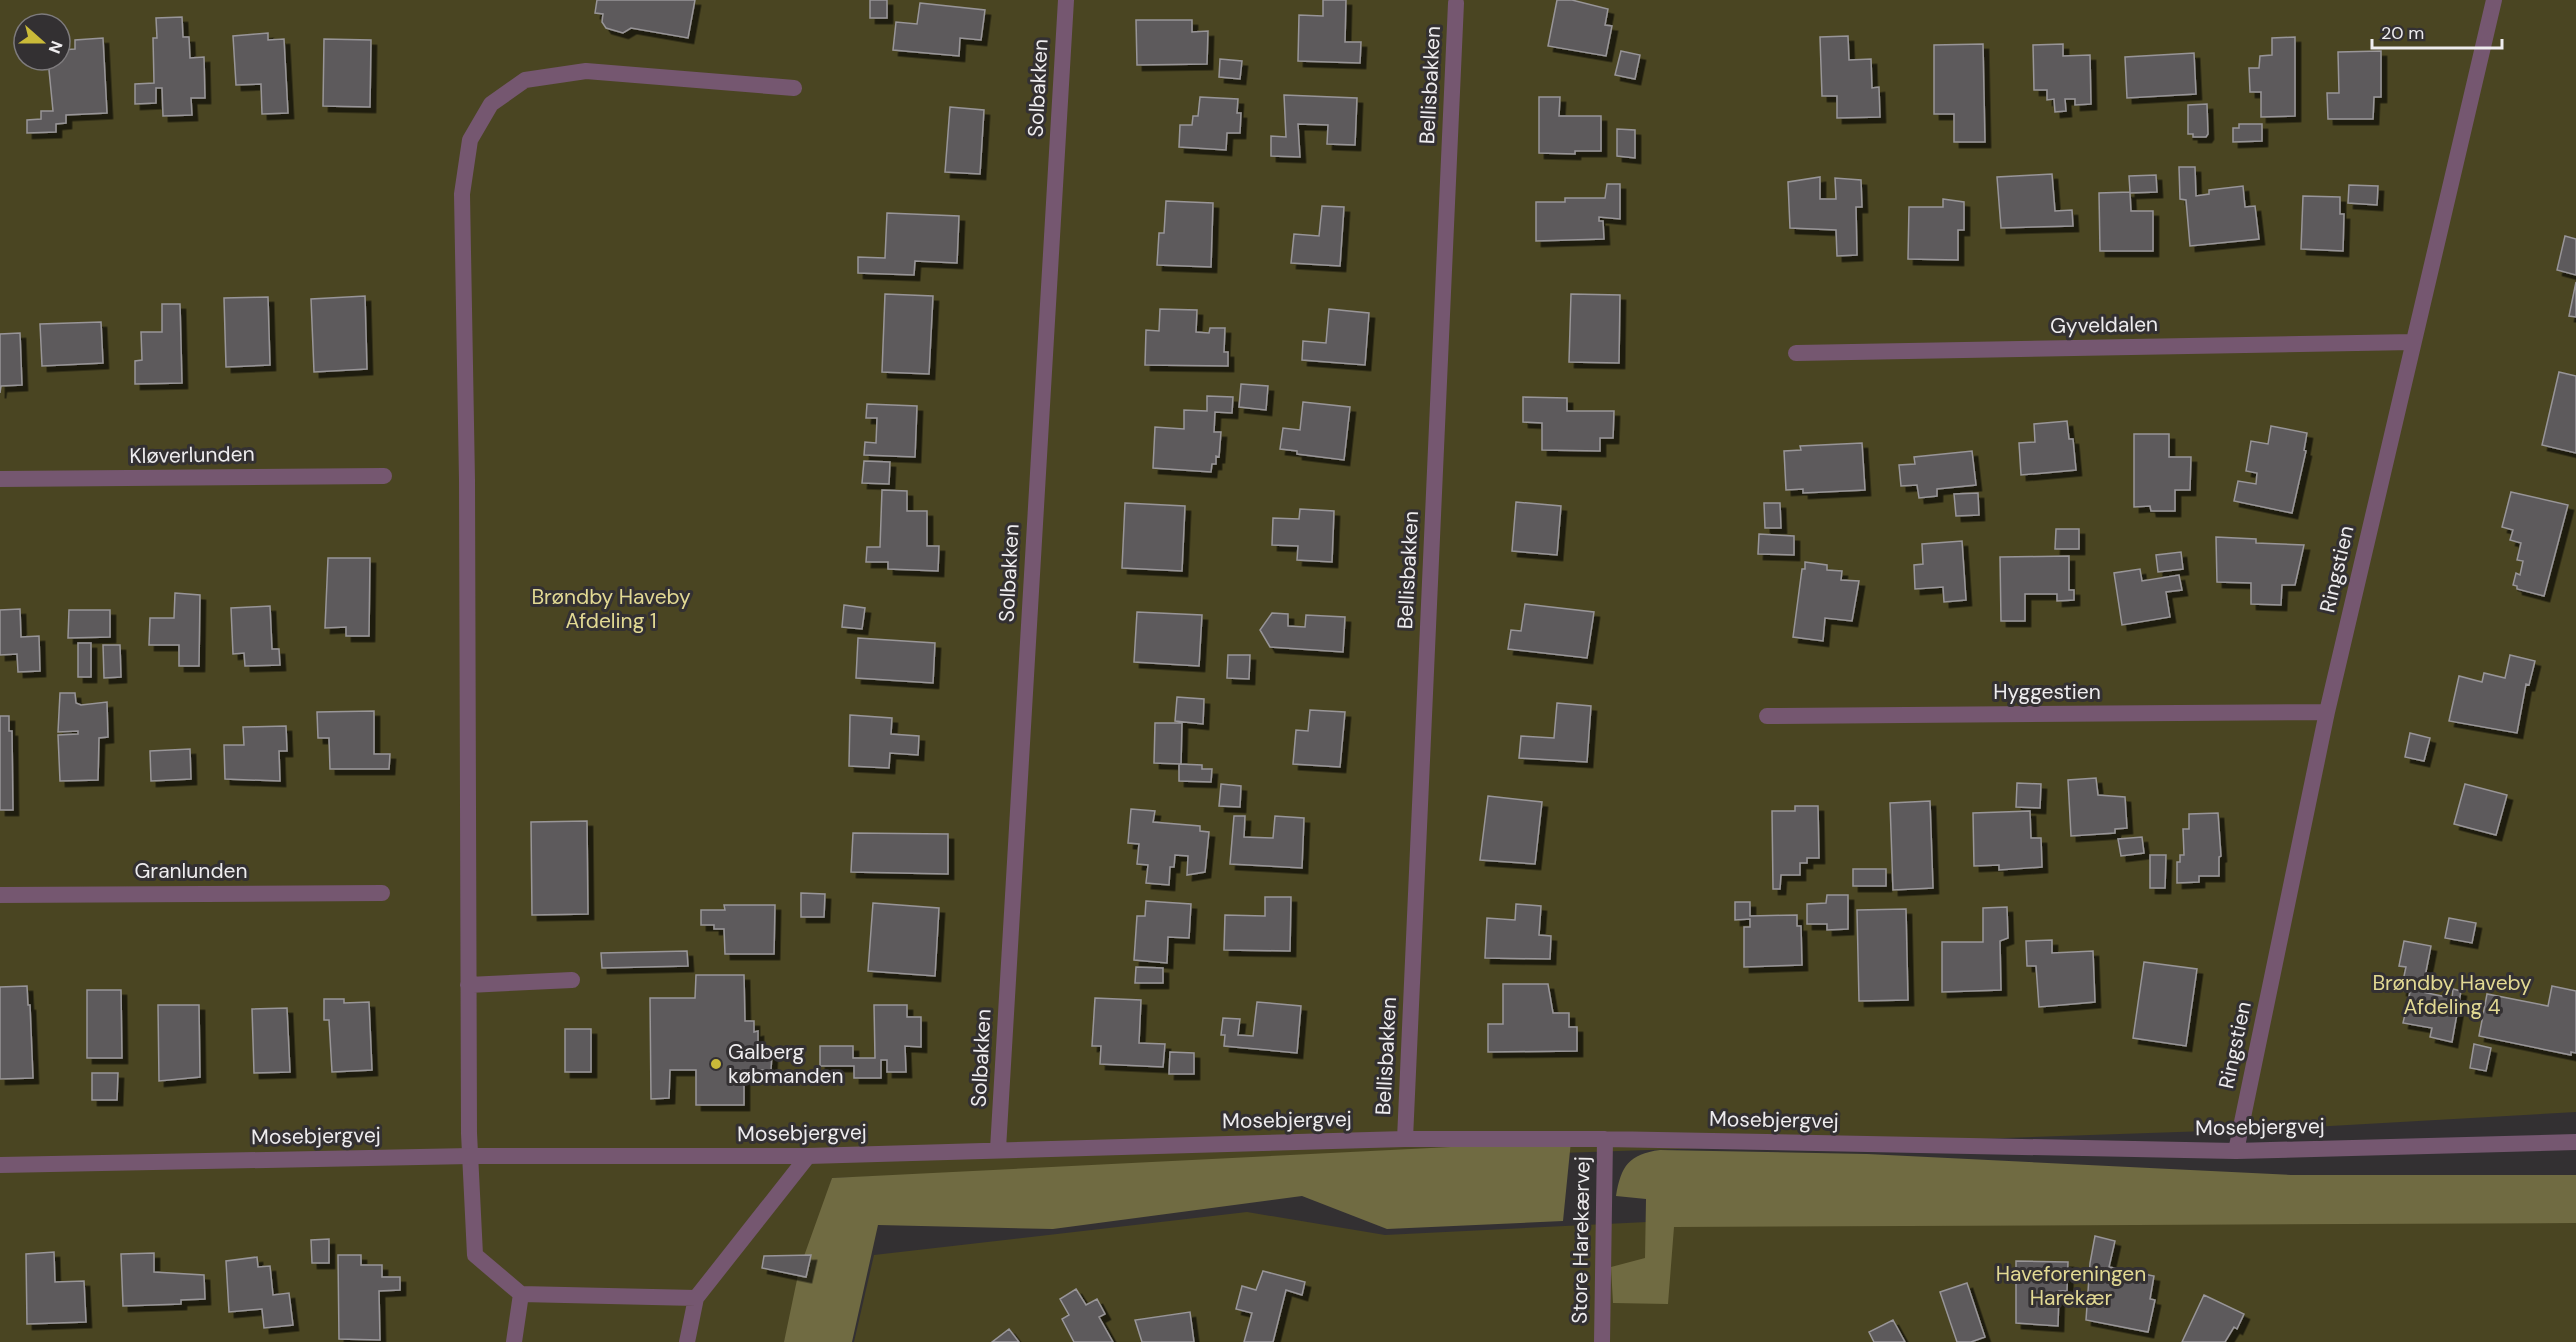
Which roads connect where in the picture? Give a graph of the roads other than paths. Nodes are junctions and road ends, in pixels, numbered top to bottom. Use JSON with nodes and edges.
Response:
{"nodes":[{"id":1,"x":1066,"y":0,"type":"edge"},
{"id":2,"x":2494,"y":0,"type":"edge"},
{"id":3,"x":1456,"y":3,"type":"dead end"},
{"id":4,"x":794,"y":88,"type":"dead end"},
{"id":5,"x":2413,"y":342,"type":"junction"},
{"id":6,"x":1796,"y":353,"type":"dead end"},
{"id":7,"x":384,"y":476,"type":"dead end"},
{"id":8,"x":0,"y":479,"type":"edge"},
{"id":9,"x":2327,"y":712,"type":"junction"},
{"id":10,"x":1767,"y":716,"type":"dead end"},
{"id":11,"x":382,"y":893,"type":"dead end"},
{"id":12,"x":0,"y":895,"type":"edge"},
{"id":13,"x":572,"y":980,"type":"dead end"},
{"id":14,"x":468,"y":985,"type":"junction"},
{"id":15,"x":1405,"y":1139,"type":"junction"},
{"id":16,"x":1605,"y":1139,"type":"junction"},
{"id":17,"x":2576,"y":1142,"type":"edge"},
{"id":18,"x":998,"y":1149,"type":"junction"},
{"id":19,"x":2236,"y":1151,"type":"junction"},
{"id":20,"x":470,"y":1156,"type":"junction"},
{"id":21,"x":808,"y":1156,"type":"junction"},
{"id":22,"x":0,"y":1164,"type":"edge"},
{"id":23,"x":522,"y":1294,"type":"junction"},
{"id":24,"x":696,"y":1298,"type":"junction"},
{"id":25,"x":514,"y":1342,"type":"edge"},
{"id":26,"x":687,"y":1342,"type":"edge"},
{"id":27,"x":1602,"y":1342,"type":"edge"}],
"edges":[{"from":1,"to":18,"type":"street","name":"Solbakken"},
{"from":2,"to":5,"type":"street","name":"Ringstien"},
{"from":3,"to":15,"type":"street","name":"Bellisbakken"},
{"from":4,"to":14,"type":"street"},
{"from":5,"to":6,"type":"street","name":"Gyveldalen"},
{"from":5,"to":9,"type":"street","name":"Ringstien"},
{"from":7,"to":8,"type":"street","name":"Kløverlunden"},
{"from":9,"to":10,"type":"street","name":"Hyggestien"},
{"from":9,"to":19,"type":"street","name":"Ringstien"},
{"from":11,"to":12,"type":"street","name":"Granlunden"},
{"from":13,"to":14,"type":"street"},
{"from":14,"to":20,"type":"street"},
{"from":15,"to":16,"type":"street","name":"Mosebjergvej"},
{"from":15,"to":18,"type":"street","name":"Mosebjergvej"},
{"from":16,"to":19,"type":"street","name":"Mosebjergvej"},
{"from":16,"to":27,"type":"street","name":"Store Harekærvej"},
{"from":17,"to":19,"type":"street","name":"Mosebjergvej"},
{"from":18,"to":21,"type":"street","name":"Mosebjergvej"},
{"from":20,"to":21,"type":"street","name":"Mosebjergvej"},
{"from":20,"to":22,"type":"street","name":"Mosebjergvej"},
{"from":20,"to":23,"type":"street"},
{"from":21,"to":24,"type":"street"},
{"from":23,"to":24,"type":"street"},
{"from":23,"to":25,"type":"street"},
{"from":24,"to":26,"type":"street"}]}
